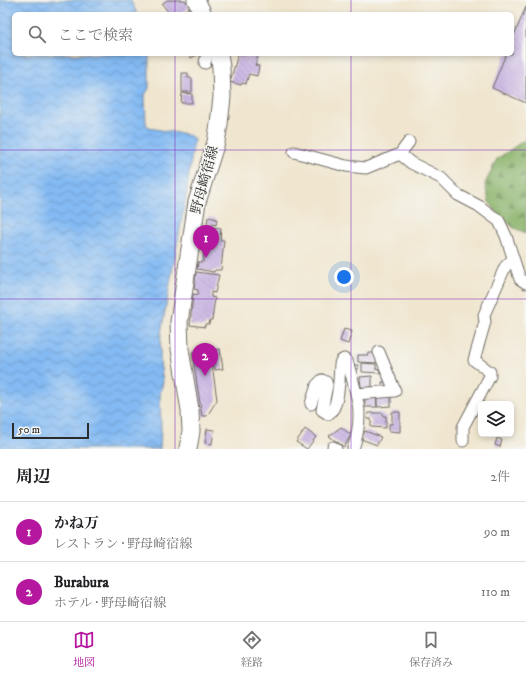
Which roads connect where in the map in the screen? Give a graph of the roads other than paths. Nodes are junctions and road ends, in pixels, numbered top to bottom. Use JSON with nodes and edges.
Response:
{"nodes":[{"id":1,"x":196,"y":0,"type":"edge"},
{"id":2,"x":203,"y":12,"type":"edge"},
{"id":3,"x":219,"y":56,"type":"edge"},
{"id":4,"x":409,"y":142,"type":"dead end"},
{"id":5,"x":294,"y":152,"type":"dead end"},
{"id":6,"x":400,"y":154,"type":"junction"},
{"id":7,"x":513,"y":259,"type":"junction"},
{"id":8,"x":526,"y":283,"type":"edge"},
{"id":9,"x":379,"y":352,"type":"dead end"},
{"id":10,"x":356,"y":394,"type":"junction"},
{"id":11,"x":311,"y":404,"type":"dead end"},
{"id":12,"x":463,"y":442,"type":"dead end"},
{"id":13,"x":188,"y":449,"type":"edge"},
{"id":14,"x":353,"y":449,"type":"edge"}],
"edges":[{"from":1,"to":2,"type":"main road"},
{"from":3,"to":13,"type":"main road","name":"野母崎宿線"},
{"from":4,"to":6,"type":"street"},
{"from":5,"to":6,"type":"street"},
{"from":6,"to":7,"type":"street"},
{"from":7,"to":8,"type":"street"},
{"from":7,"to":12,"type":"street"},
{"from":9,"to":10,"type":"street"},
{"from":10,"to":11,"type":"street"},
{"from":10,"to":14,"type":"street"}]}
